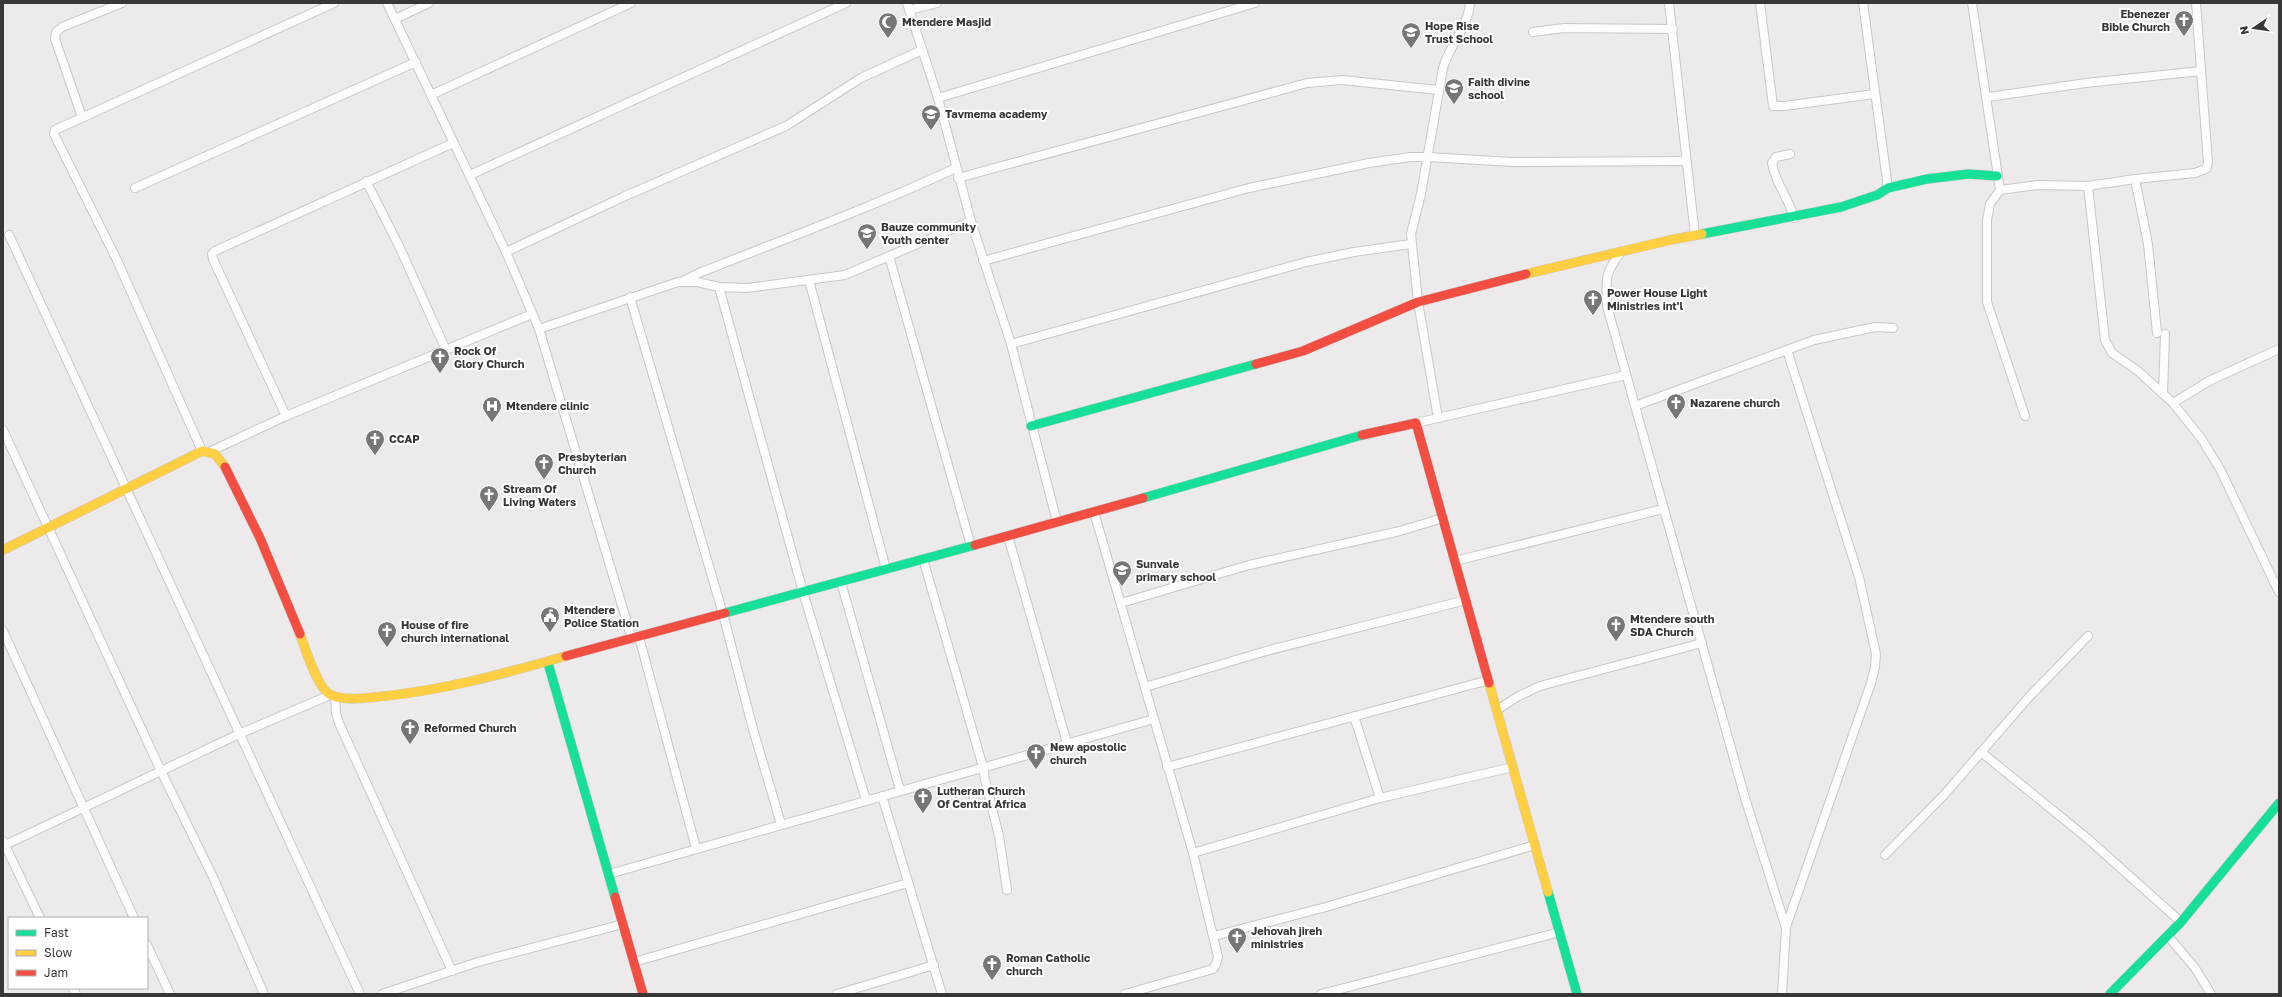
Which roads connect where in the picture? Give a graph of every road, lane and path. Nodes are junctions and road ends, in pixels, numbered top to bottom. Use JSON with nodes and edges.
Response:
{"nodes":[{"id":1,"x":122,"y":3,"type":"edge"},
{"id":2,"x":334,"y":3,"type":"edge"},
{"id":3,"x":387,"y":3,"type":"edge"},
{"id":4,"x":429,"y":3,"type":"edge"},
{"id":5,"x":631,"y":3,"type":"edge"},
{"id":6,"x":846,"y":3,"type":"edge"},
{"id":7,"x":937,"y":3,"type":"edge"},
{"id":8,"x":1255,"y":3,"type":"edge"},
{"id":9,"x":1470,"y":3,"type":"edge"},
{"id":10,"x":1669,"y":3,"type":"edge"},
{"id":11,"x":1760,"y":3,"type":"edge"},
{"id":12,"x":1863,"y":3,"type":"edge"},
{"id":13,"x":1972,"y":3,"type":"edge"},
{"id":14,"x":2196,"y":3,"type":"edge"},
{"id":15,"x":908,"y":6,"type":"edge"},
{"id":16,"x":395,"y":19,"type":"junction"},
{"id":17,"x":1673,"y":29,"type":"junction"},
{"id":18,"x":1533,"y":32,"type":"dead end"},
{"id":19,"x":922,"y":50,"type":"junction"},
{"id":20,"x":416,"y":62,"type":"junction"},
{"id":21,"x":2201,"y":71,"type":"junction"},
{"id":22,"x":1438,"y":90,"type":"junction"},
{"id":23,"x":1874,"y":94,"type":"junction"},
{"id":24,"x":431,"y":95,"type":"junction"},
{"id":25,"x":1988,"y":97,"type":"junction"},
{"id":26,"x":938,"y":98,"type":"junction"},
{"id":27,"x":82,"y":117,"type":"junction"},
{"id":28,"x":453,"y":143,"type":"junction"},
{"id":29,"x":1790,"y":154,"type":"dead end"},
{"id":30,"x":1428,"y":157,"type":"junction"},
{"id":31,"x":1686,"y":161,"type":"junction"},
{"id":32,"x":956,"y":168,"type":"junction"},
{"id":33,"x":470,"y":175,"type":"junction"},
{"id":34,"x":1998,"y":176,"type":"junction"},
{"id":35,"x":958,"y":178,"type":"junction"},
{"id":36,"x":2135,"y":178,"type":"junction"},
{"id":37,"x":366,"y":181,"type":"junction"},
{"id":38,"x":2088,"y":186,"type":"junction"},
{"id":39,"x":135,"y":188,"type":"dead end"},
{"id":40,"x":1888,"y":188,"type":"junction"},
{"id":41,"x":2000,"y":190,"type":"junction"},
{"id":42,"x":1794,"y":218,"type":"junction"},
{"id":43,"x":971,"y":221,"type":"junction"},
{"id":44,"x":9,"y":235,"type":"dead end"},
{"id":45,"x":1695,"y":235,"type":"junction"},
{"id":46,"x":1411,"y":244,"type":"junction"},
{"id":47,"x":1622,"y":251,"type":"junction"},
{"id":48,"x":506,"y":252,"type":"junction"},
{"id":49,"x":889,"y":256,"type":"junction"},
{"id":50,"x":983,"y":261,"type":"junction"},
{"id":51,"x":809,"y":280,"type":"junction"},
{"id":52,"x":683,"y":282,"type":"junction"},
{"id":53,"x":719,"y":287,"type":"junction"},
{"id":54,"x":630,"y":297,"type":"junction"},
{"id":55,"x":1418,"y":302,"type":"junction"},
{"id":56,"x":532,"y":314,"type":"junction"},
{"id":57,"x":1893,"y":328,"type":"dead end"},
{"id":58,"x":539,"y":329,"type":"junction"},
{"id":59,"x":1011,"y":344,"type":"junction"},
{"id":60,"x":2279,"y":349,"type":"edge"},
{"id":61,"x":446,"y":350,"type":"junction"},
{"id":62,"x":1787,"y":350,"type":"junction"},
{"id":63,"x":1626,"y":375,"type":"junction"},
{"id":64,"x":2162,"y":394,"type":"junction"},
{"id":65,"x":2173,"y":403,"type":"junction"},
{"id":66,"x":1635,"y":406,"type":"junction"},
{"id":67,"x":286,"y":416,"type":"junction"},
{"id":68,"x":2025,"y":416,"type":"dead end"},
{"id":69,"x":1438,"y":418,"type":"junction"},
{"id":70,"x":1416,"y":423,"type":"junction"},
{"id":71,"x":1031,"y":426,"type":"junction"},
{"id":72,"x":3,"y":430,"type":"edge"},
{"id":73,"x":206,"y":451,"type":"junction"},
{"id":74,"x":126,"y":490,"type":"junction"},
{"id":75,"x":1663,"y":509,"type":"junction"},
{"id":76,"x":1094,"y":512,"type":"junction"},
{"id":77,"x":1443,"y":518,"type":"junction"},
{"id":78,"x":1056,"y":522,"type":"junction"},
{"id":79,"x":49,"y":527,"type":"junction"},
{"id":80,"x":1008,"y":536,"type":"junction"},
{"id":81,"x":971,"y":546,"type":"junction"},
{"id":82,"x":3,"y":550,"type":"edge"},
{"id":83,"x":923,"y":559,"type":"junction"},
{"id":84,"x":1455,"y":562,"type":"junction"},
{"id":85,"x":886,"y":569,"type":"junction"},
{"id":86,"x":841,"y":582,"type":"junction"},
{"id":87,"x":803,"y":592,"type":"junction"},
{"id":88,"x":2279,"y":592,"type":"edge"},
{"id":89,"x":1466,"y":600,"type":"junction"},
{"id":90,"x":1121,"y":603,"type":"junction"},
{"id":91,"x":723,"y":614,"type":"junction"},
{"id":92,"x":3,"y":631,"type":"edge"},
{"id":93,"x":2088,"y":636,"type":"dead end"},
{"id":94,"x":636,"y":638,"type":"junction"},
{"id":95,"x":1702,"y":643,"type":"junction"},
{"id":96,"x":548,"y":663,"type":"junction"},
{"id":97,"x":1489,"y":680,"type":"junction"},
{"id":98,"x":1145,"y":687,"type":"junction"},
{"id":99,"x":333,"y":696,"type":"junction"},
{"id":100,"x":1497,"y":710,"type":"junction"},
{"id":101,"x":1354,"y":716,"type":"junction"},
{"id":102,"x":1154,"y":719,"type":"junction"},
{"id":103,"x":239,"y":734,"type":"junction"},
{"id":104,"x":1067,"y":743,"type":"junction"},
{"id":105,"x":1981,"y":752,"type":"junction"},
{"id":106,"x":983,"y":767,"type":"junction"},
{"id":107,"x":1167,"y":767,"type":"junction"},
{"id":108,"x":1513,"y":767,"type":"junction"},
{"id":109,"x":161,"y":770,"type":"junction"},
{"id":110,"x":900,"y":790,"type":"junction"},
{"id":111,"x":882,"y":796,"type":"junction"},
{"id":112,"x":1380,"y":798,"type":"junction"},
{"id":113,"x":866,"y":800,"type":"junction"},
{"id":114,"x":2279,"y":803,"type":"edge"},
{"id":115,"x":83,"y":808,"type":"junction"},
{"id":116,"x":781,"y":824,"type":"junction"},
{"id":117,"x":4,"y":844,"type":"edge"},
{"id":118,"x":1535,"y":845,"type":"junction"},
{"id":119,"x":696,"y":848,"type":"junction"},
{"id":120,"x":1193,"y":853,"type":"junction"},
{"id":121,"x":1885,"y":855,"type":"dead end"},
{"id":122,"x":609,"y":874,"type":"junction"},
{"id":123,"x":908,"y":883,"type":"junction"},
{"id":124,"x":1008,"y":890,"type":"dead end"},
{"id":125,"x":40,"y":917,"type":"edge"},
{"id":126,"x":134,"y":917,"type":"edge"},
{"id":127,"x":2181,"y":922,"type":"junction"},
{"id":128,"x":623,"y":924,"type":"junction"},
{"id":129,"x":1786,"y":928,"type":"junction"},
{"id":130,"x":1560,"y":932,"type":"junction"},
{"id":131,"x":1214,"y":936,"type":"junction"},
{"id":132,"x":2168,"y":936,"type":"junction"},
{"id":133,"x":148,"y":948,"type":"edge"},
{"id":134,"x":634,"y":962,"type":"junction"},
{"id":135,"x":934,"y":966,"type":"junction"},
{"id":136,"x":452,"y":971,"type":"junction"},
{"id":137,"x":1140,"y":992,"type":"edge"},
{"id":138,"x":170,"y":994,"type":"edge"},
{"id":139,"x":264,"y":994,"type":"edge"},
{"id":140,"x":360,"y":994,"type":"edge"},
{"id":141,"x":382,"y":994,"type":"edge"},
{"id":142,"x":643,"y":994,"type":"edge"},
{"id":143,"x":836,"y":994,"type":"edge"},
{"id":144,"x":942,"y":994,"type":"edge"},
{"id":145,"x":1125,"y":994,"type":"edge"},
{"id":146,"x":1321,"y":994,"type":"edge"},
{"id":147,"x":1577,"y":994,"type":"edge"},
{"id":148,"x":1782,"y":994,"type":"edge"},
{"id":149,"x":2110,"y":994,"type":"edge"},
{"id":150,"x":2211,"y":994,"type":"edge"}],
"edges":[{"from":1,"to":27,"type":"street"},
{"from":2,"to":27,"type":"street"},
{"from":3,"to":16,"type":"street"},
{"from":4,"to":16,"type":"street"},
{"from":5,"to":24,"type":"street"},
{"from":6,"to":33,"type":"street"},
{"from":7,"to":15,"type":"street"},
{"from":8,"to":26,"type":"street"},
{"from":9,"to":22,"type":"street"},
{"from":10,"to":17,"type":"street"},
{"from":11,"to":23,"type":"street"},
{"from":12,"to":23,"type":"street"},
{"from":13,"to":25,"type":"street"},
{"from":14,"to":21,"type":"street"},
{"from":15,"to":19,"type":"street"},
{"from":16,"to":20,"type":"street"},
{"from":17,"to":18,"type":"street"},
{"from":17,"to":31,"type":"street"},
{"from":19,"to":26,"type":"street"},
{"from":19,"to":48,"type":"street"},
{"from":20,"to":24,"type":"street"},
{"from":20,"to":39,"type":"street"},
{"from":21,"to":25,"type":"street"},
{"from":21,"to":36,"type":"street"},
{"from":22,"to":30,"type":"street"},
{"from":22,"to":35,"type":"street"},
{"from":23,"to":40,"type":"street"},
{"from":24,"to":28,"type":"street"},
{"from":25,"to":34,"type":"street"},
{"from":26,"to":32,"type":"street"},
{"from":27,"to":73,"type":"street"},
{"from":28,"to":33,"type":"street"},
{"from":28,"to":37,"type":"street"},
{"from":29,"to":42,"type":"street"},
{"from":30,"to":31,"type":"street"},
{"from":30,"to":46,"type":"street"},
{"from":30,"to":50,"type":"street"},
{"from":31,"to":45,"type":"street"},
{"from":32,"to":35,"type":"street"},
{"from":32,"to":52,"type":"street"},
{"from":33,"to":48,"type":"street"},
{"from":34,"to":40,"type":"main road"},
{"from":34,"to":41,"type":"street"},
{"from":35,"to":43,"type":"street"},
{"from":36,"to":38,"type":"street"},
{"from":36,"to":64,"type":"street"},
{"from":37,"to":61,"type":"street"},
{"from":37,"to":67,"type":"street"},
{"from":38,"to":41,"type":"street"},
{"from":38,"to":64,"type":"street"},
{"from":40,"to":42,"type":"main road"},
{"from":41,"to":68,"type":"street"},
{"from":42,"to":45,"type":"main road"},
{"from":43,"to":49,"type":"street"},
{"from":43,"to":50,"type":"street"},
{"from":44,"to":74,"type":"street"},
{"from":45,"to":47,"type":"main road"},
{"from":46,"to":55,"type":"street"},
{"from":46,"to":59,"type":"street"},
{"from":47,"to":55,"type":"main road"},
{"from":47,"to":63,"type":"street"},
{"from":48,"to":56,"type":"street"},
{"from":49,"to":51,"type":"street"},
{"from":49,"to":81,"type":"street"},
{"from":50,"to":59,"type":"street"},
{"from":51,"to":53,"type":"street"},
{"from":51,"to":85,"type":"street"},
{"from":52,"to":53,"type":"street"},
{"from":52,"to":54,"type":"street"},
{"from":53,"to":87,"type":"street"},
{"from":54,"to":58,"type":"street"},
{"from":54,"to":91,"type":"street"},
{"from":55,"to":69,"type":"street"},
{"from":55,"to":71,"type":"main road"},
{"from":56,"to":58,"type":"street"},
{"from":56,"to":61,"type":"street"},
{"from":57,"to":62,"type":"street"},
{"from":58,"to":94,"type":"street"},
{"from":59,"to":71,"type":"street"},
{"from":60,"to":65,"type":"street"},
{"from":61,"to":67,"type":"street"},
{"from":62,"to":66,"type":"street"},
{"from":62,"to":129,"type":"street"},
{"from":63,"to":66,"type":"street"},
{"from":63,"to":69,"type":"street"},
{"from":64,"to":65,"type":"street"},
{"from":65,"to":88,"type":"street"},
{"from":66,"to":75,"type":"street"},
{"from":67,"to":73,"type":"street"},
{"from":69,"to":70,"type":"street"},
{"from":70,"to":76,"type":"main road"},
{"from":70,"to":77,"type":"main road"},
{"from":71,"to":78,"type":"street"},
{"from":72,"to":79,"type":"street"},
{"from":73,"to":74,"type":"main road"},
{"from":73,"to":99,"type":"main road"},
{"from":74,"to":79,"type":"main road"},
{"from":74,"to":103,"type":"street"},
{"from":75,"to":84,"type":"street"},
{"from":75,"to":95,"type":"street"},
{"from":76,"to":78,"type":"main road"},
{"from":76,"to":90,"type":"street"},
{"from":77,"to":84,"type":"main road"},
{"from":77,"to":90,"type":"street"},
{"from":78,"to":80,"type":"main road"},
{"from":79,"to":82,"type":"main road"},
{"from":79,"to":109,"type":"street"},
{"from":80,"to":81,"type":"main road"},
{"from":80,"to":104,"type":"street"},
{"from":81,"to":83,"type":"main road"},
{"from":83,"to":85,"type":"main road"},
{"from":83,"to":106,"type":"street"},
{"from":84,"to":89,"type":"main road"},
{"from":85,"to":86,"type":"main road"},
{"from":86,"to":87,"type":"main road"},
{"from":86,"to":110,"type":"street"},
{"from":87,"to":91,"type":"main road"},
{"from":87,"to":113,"type":"street"},
{"from":89,"to":97,"type":"main road"},
{"from":89,"to":98,"type":"street"},
{"from":90,"to":98,"type":"street"},
{"from":91,"to":94,"type":"main road"},
{"from":91,"to":116,"type":"street"},
{"from":92,"to":115,"type":"street"},
{"from":93,"to":105,"type":"street"},
{"from":94,"to":96,"type":"main road"},
{"from":94,"to":119,"type":"street"},
{"from":95,"to":100,"type":"street"},
{"from":95,"to":129,"type":"street"},
{"from":96,"to":99,"type":"main road"},
{"from":96,"to":122,"type":"main road"},
{"from":97,"to":100,"type":"main road"},
{"from":97,"to":101,"type":"street"},
{"from":98,"to":102,"type":"street"},
{"from":99,"to":103,"type":"street"},
{"from":99,"to":136,"type":"street"},
{"from":100,"to":108,"type":"main road"},
{"from":101,"to":107,"type":"street"},
{"from":101,"to":112,"type":"street"},
{"from":102,"to":104,"type":"street"},
{"from":102,"to":107,"type":"street"},
{"from":103,"to":109,"type":"street"},
{"from":103,"to":140,"type":"street"},
{"from":104,"to":106,"type":"street"},
{"from":105,"to":121,"type":"street"},
{"from":105,"to":127,"type":"street"},
{"from":106,"to":110,"type":"street"},
{"from":106,"to":124,"type":"street"},
{"from":107,"to":120,"type":"street"},
{"from":108,"to":112,"type":"street"},
{"from":108,"to":118,"type":"main road"},
{"from":109,"to":115,"type":"street"},
{"from":109,"to":139,"type":"street"},
{"from":110,"to":111,"type":"street"},
{"from":111,"to":113,"type":"street"},
{"from":111,"to":123,"type":"street"},
{"from":112,"to":120,"type":"street"},
{"from":113,"to":116,"type":"street"},
{"from":114,"to":127,"type":"main road"},
{"from":115,"to":117,"type":"street"},
{"from":115,"to":126,"type":"street"},
{"from":116,"to":119,"type":"street"},
{"from":117,"to":125,"type":"street"},
{"from":118,"to":130,"type":"main road"},
{"from":118,"to":131,"type":"street"},
{"from":119,"to":122,"type":"street"},
{"from":120,"to":131,"type":"street"},
{"from":122,"to":128,"type":"main road"},
{"from":123,"to":134,"type":"street"},
{"from":123,"to":135,"type":"street"},
{"from":127,"to":132,"type":"main road"},
{"from":128,"to":134,"type":"main road"},
{"from":128,"to":136,"type":"street"},
{"from":129,"to":148,"type":"street"},
{"from":130,"to":146,"type":"street"},
{"from":130,"to":147,"type":"main road"},
{"from":131,"to":137,"type":"street"},
{"from":132,"to":149,"type":"main road"},
{"from":132,"to":150,"type":"street"},
{"from":133,"to":138,"type":"street"},
{"from":134,"to":142,"type":"main road"},
{"from":135,"to":143,"type":"street"},
{"from":135,"to":144,"type":"street"},
{"from":136,"to":141,"type":"street"},
{"from":137,"to":145,"type":"street"}]}
